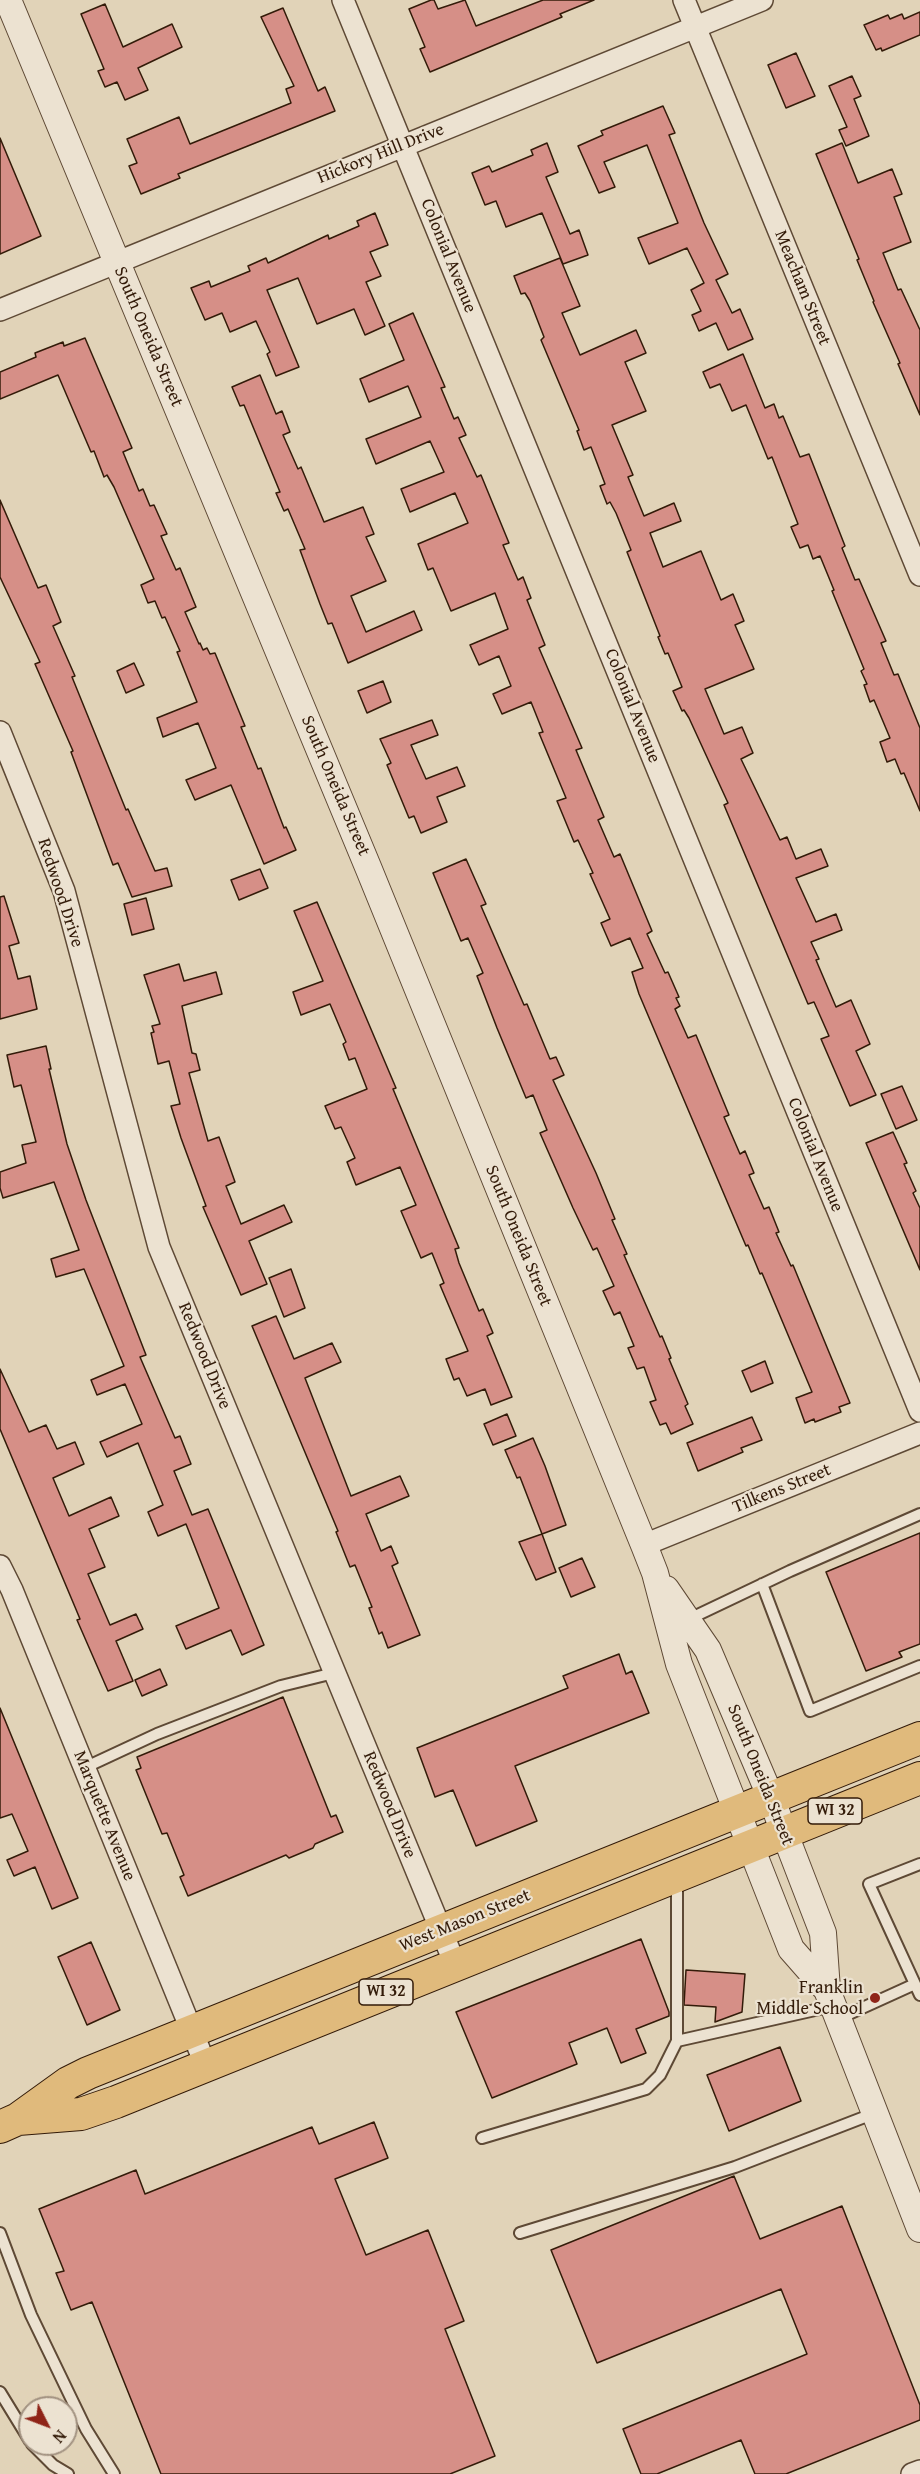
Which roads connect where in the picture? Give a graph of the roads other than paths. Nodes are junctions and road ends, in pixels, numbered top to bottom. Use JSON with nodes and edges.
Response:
{"nodes":[{"id":1,"x":8,"y":0,"type":"edge"},
{"id":2,"x":343,"y":0,"type":"edge"},
{"id":3,"x":684,"y":0,"type":"edge"},
{"id":4,"x":762,"y":0,"type":"edge"},
{"id":5,"x":696,"y":27,"type":"junction"},
{"id":6,"x":402,"y":145,"type":"junction"},
{"id":7,"x":116,"y":261,"type":"junction"},
{"id":8,"x":0,"y":310,"type":"edge"},
{"id":9,"x":920,"y":575,"type":"edge"},
{"id":10,"x":0,"y":732,"type":"edge"},
{"id":11,"x":920,"y":1411,"type":"edge"},
{"id":12,"x":920,"y":1433,"type":"edge"},
{"id":13,"x":920,"y":1514,"type":"edge"},
{"id":14,"x":644,"y":1545,"type":"junction"},
{"id":15,"x":0,"y":1566,"type":"edge"},
{"id":16,"x":656,"y":1574,"type":"junction"},
{"id":17,"x":762,"y":1584,"type":"junction"},
{"id":18,"x":687,"y":1620,"type":"junction"},
{"id":19,"x":920,"y":1666,"type":"edge"},
{"id":20,"x":334,"y":1673,"type":"junction"},
{"id":21,"x":920,"y":1738,"type":"edge"},
{"id":22,"x":84,"y":1768,"type":"junction"},
{"id":23,"x":920,"y":1778,"type":"edge"},
{"id":24,"x":771,"y":1798,"type":"junction"},
{"id":25,"x":736,"y":1811,"type":"junction"},
{"id":26,"x":784,"y":1832,"type":"junction"},
{"id":27,"x":749,"y":1845,"type":"junction"},
{"id":28,"x":920,"y":1864,"type":"edge"},
{"id":29,"x":677,"y":1875,"type":"junction"},
{"id":30,"x":440,"y":1931,"type":"junction"},
{"id":31,"x":455,"y":1964,"type":"junction"},
{"id":32,"x":915,"y":1984,"type":"junction"},
{"id":33,"x":920,"y":1995,"type":"edge"},
{"id":34,"x":833,"y":2005,"type":"junction"},
{"id":35,"x":191,"y":2031,"type":"junction"},
{"id":36,"x":676,"y":2041,"type":"junction"},
{"id":37,"x":206,"y":2066,"type":"junction"},
{"id":38,"x":875,"y":2113,"type":"junction"},
{"id":39,"x":9,"y":2123,"type":"edge"},
{"id":40,"x":482,"y":2138,"type":"dead end"},
{"id":41,"x":920,"y":2229,"type":"edge"},
{"id":42,"x":0,"y":2233,"type":"edge"},
{"id":43,"x":520,"y":2233,"type":"dead end"},
{"id":44,"x":0,"y":2391,"type":"edge"},
{"id":45,"x":18,"y":2421,"type":"edge"},
{"id":46,"x":44,"y":2456,"type":"edge"},
{"id":47,"x":920,"y":2471,"type":"edge"},
{"id":48,"x":68,"y":2474,"type":"edge"},
{"id":49,"x":114,"y":2474,"type":"edge"},
{"id":50,"x":912,"y":2474,"type":"edge"}],
"edges":[{"from":1,"to":7,"type":"street","name":"South Oneida Street"},
{"from":2,"to":6,"type":"street","name":"Colonial Avenue"},
{"from":3,"to":5,"type":"street","name":"Meacham Street"},
{"from":4,"to":5,"type":"street","name":"Hickory Hill Drive"},
{"from":5,"to":6,"type":"street","name":"Hickory Hill Drive"},
{"from":5,"to":9,"type":"street","name":"Meacham Street"},
{"from":6,"to":7,"type":"street","name":"Hickory Hill Drive"},
{"from":6,"to":11,"type":"street","name":"Colonial Avenue"},
{"from":7,"to":8,"type":"street","name":"Hickory Hill Drive"},
{"from":7,"to":14,"type":"street","name":"South Oneida Street"},
{"from":10,"to":20,"type":"street","name":"Redwood Drive"},
{"from":12,"to":14,"type":"street","name":"Tilkens Street"},
{"from":13,"to":17,"type":"lane"},
{"from":14,"to":16,"type":"street","name":"South Oneida Street"},
{"from":15,"to":22,"type":"street","name":"Marquette Avenue"},
{"from":16,"to":18,"type":"street","name":"South Oneida Street"},
{"from":16,"to":25,"type":"street","name":"South Oneida Street"},
{"from":17,"to":18,"type":"lane"},
{"from":17,"to":19,"type":"lane"},
{"from":18,"to":24,"type":"street","name":"South Oneida Street"},
{"from":20,"to":22,"type":"lane"},
{"from":20,"to":30,"type":"street","name":"Redwood Drive"},
{"from":21,"to":24,"type":"main road","name":"West Mason Street","number":"WI 32"},
{"from":22,"to":35,"type":"street","name":"Marquette Avenue"},
{"from":23,"to":26,"type":"main road","name":"West Mason Street","number":"WI 32"},
{"from":24,"to":25,"type":"main road","name":"West Mason Street","number":"WI 32"},
{"from":24,"to":26,"type":"street","name":"South Oneida Street"},
{"from":25,"to":27,"type":"street","name":"South Oneida Street"},
{"from":25,"to":30,"type":"main road","name":"West Mason Street","number":"WI 32"},
{"from":26,"to":27,"type":"main road","name":"West Mason Street","number":"WI 32"},
{"from":26,"to":34,"type":"street","name":"South Oneida Street"},
{"from":27,"to":29,"type":"main road","name":"West Mason Street","number":"WI 32"},
{"from":27,"to":34,"type":"street","name":"South Oneida Street"},
{"from":28,"to":32,"type":"lane"},
{"from":29,"to":31,"type":"main road","name":"West Mason Street","number":"WI 32"},
{"from":29,"to":36,"type":"lane"},
{"from":30,"to":31,"type":"street","name":"Redwood Drive"},
{"from":30,"to":35,"type":"main road","name":"West Mason Street","number":"WI 32"},
{"from":31,"to":37,"type":"main road","name":"West Mason Street","number":"WI 32"},
{"from":32,"to":33,"type":"lane"},
{"from":32,"to":34,"type":"lane"},
{"from":34,"to":36,"type":"lane"},
{"from":34,"to":38,"type":"street","name":"South Oneida Street"},
{"from":35,"to":37,"type":"street","name":"Marquette Avenue"},
{"from":35,"to":39,"type":"main road","name":"West Mason Street","number":"WI 32"},
{"from":36,"to":40,"type":"lane"},
{"from":37,"to":39,"type":"main road","name":"West Mason Street","number":"WI 32"},
{"from":38,"to":41,"type":"street","name":"South Oneida Street"},
{"from":38,"to":43,"type":"lane"},
{"from":42,"to":49,"type":"lane"},
{"from":44,"to":45,"type":"lane"},
{"from":46,"to":48,"type":"lane"},
{"from":47,"to":50,"type":"street"}]}
